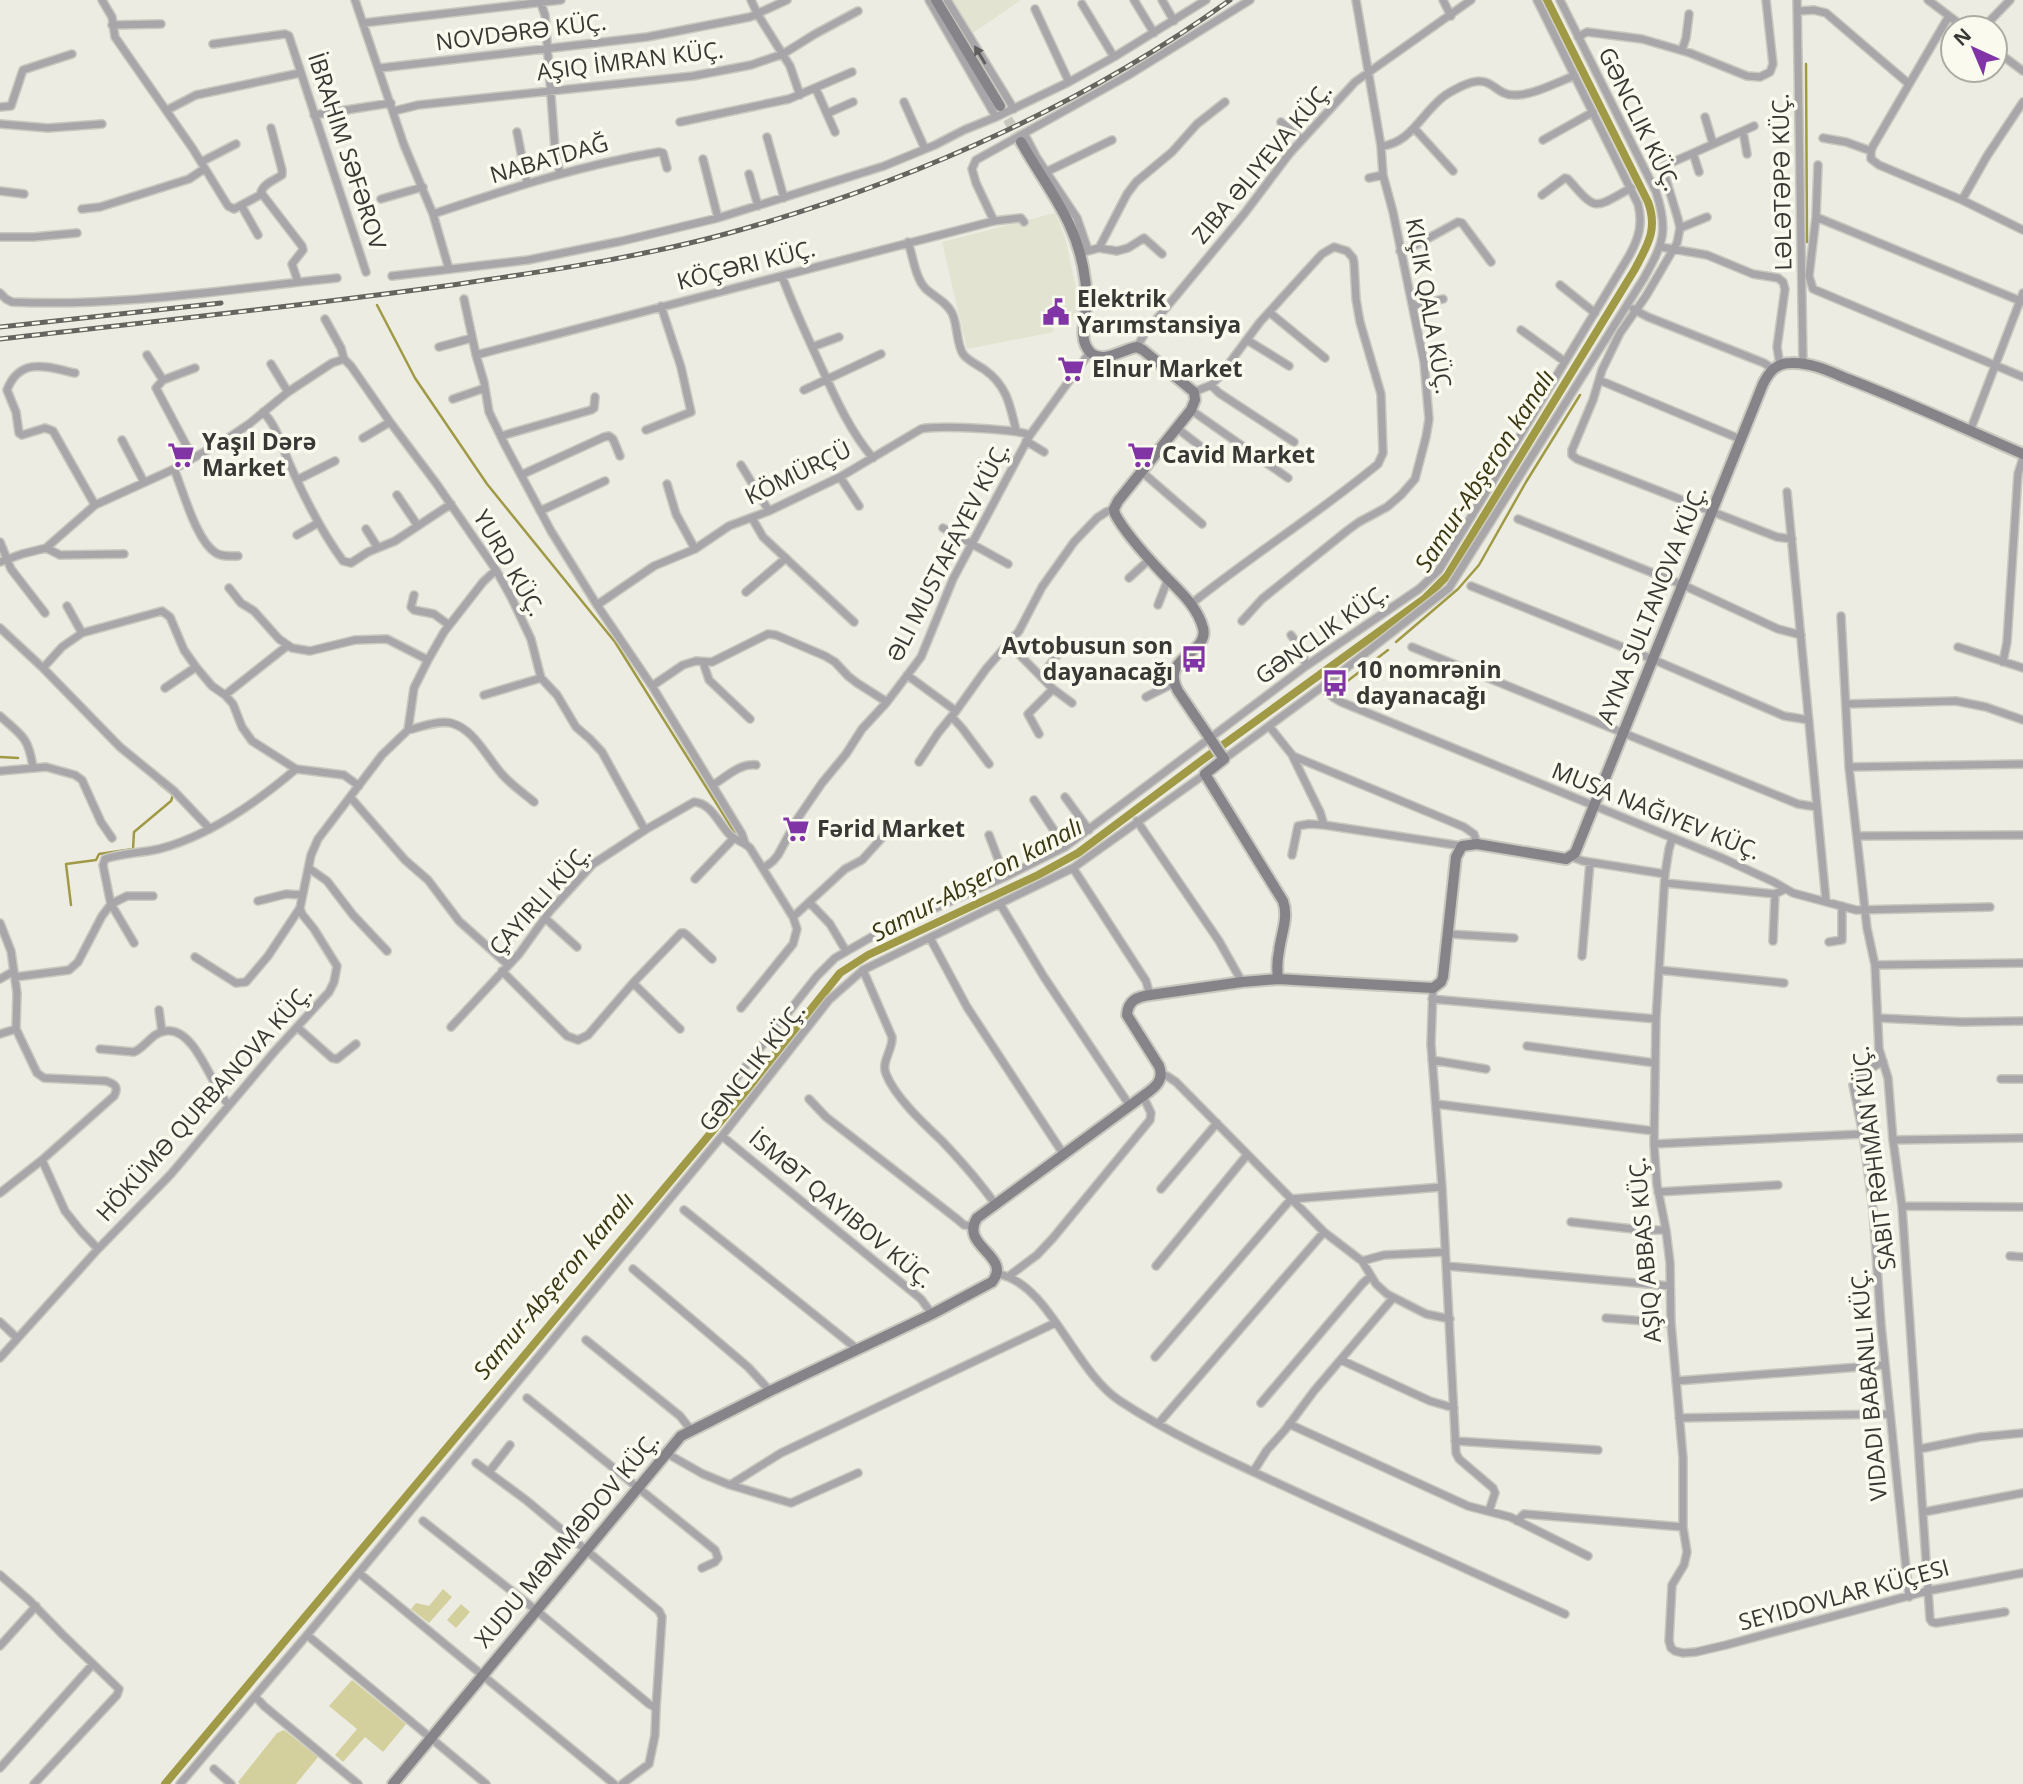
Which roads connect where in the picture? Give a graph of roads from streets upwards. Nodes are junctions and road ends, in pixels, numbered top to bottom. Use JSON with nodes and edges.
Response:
{"nodes":[{"id":1,"x":102,"y":0,"type":"edge"},
{"id":2,"x":355,"y":0,"type":"edge"},
{"id":3,"x":561,"y":0,"type":"edge"},
{"id":4,"x":751,"y":0,"type":"edge"},
{"id":5,"x":787,"y":0,"type":"edge"},
{"id":6,"x":929,"y":0,"type":"edge"},
{"id":7,"x":936,"y":0,"type":"edge"},
{"id":8,"x":947,"y":0,"type":"edge"},
{"id":9,"x":1134,"y":0,"type":"edge"},
{"id":10,"x":1162,"y":0,"type":"edge"},
{"id":11,"x":1206,"y":0,"type":"edge"},
{"id":12,"x":1250,"y":0,"type":"edge"},
{"id":13,"x":1356,"y":0,"type":"edge"},
{"id":14,"x":1443,"y":0,"type":"edge"},
{"id":15,"x":1471,"y":0,"type":"edge"},
{"id":16,"x":1537,"y":0,"type":"edge"},
{"id":17,"x":1560,"y":0,"type":"edge"},
{"id":18,"x":1766,"y":0,"type":"edge"},
{"id":19,"x":1797,"y":0,"type":"edge"},
{"id":20,"x":1928,"y":0,"type":"edge"},
{"id":21,"x":2010,"y":0,"type":"edge"},
{"id":22,"x":540,"y":1,"type":"edge"},
{"id":23,"x":1082,"y":4,"type":"dead end"},
{"id":24,"x":1035,"y":9,"type":"dead end"},
{"id":25,"x":858,"y":11,"type":"dead end"},
{"id":26,"x":1798,"y":11,"type":"junction"},
{"id":27,"x":1689,"y":14,"type":"dead end"},
{"id":28,"x":1946,"y":14,"type":"edge"},
{"id":29,"x":1996,"y":14,"type":"edge"},
{"id":30,"x":758,"y":15,"type":"junction"},
{"id":31,"x":1451,"y":16,"type":"junction"},
{"id":32,"x":1174,"y":21,"type":"junction"},
{"id":33,"x":363,"y":23,"type":"junction"},
{"id":34,"x":112,"y":24,"type":"junction"},
{"id":35,"x":161,"y":24,"type":"dead end"},
{"id":36,"x":1154,"y":33,"type":"junction"},
{"id":37,"x":1939,"y":33,"type":"edge"},
{"id":38,"x":1578,"y":37,"type":"junction"},
{"id":39,"x":213,"y":44,"type":"dead end"},
{"id":40,"x":547,"y":47,"type":"junction"},
{"id":41,"x":1682,"y":51,"type":"junction"},
{"id":42,"x":72,"y":54,"type":"dead end"},
{"id":43,"x":783,"y":54,"type":"junction"},
{"id":44,"x":1114,"y":57,"type":"junction"},
{"id":45,"x":380,"y":68,"type":"junction"},
{"id":46,"x":852,"y":72,"type":"dead end"},
{"id":47,"x":300,"y":73,"type":"junction"},
{"id":48,"x":1370,"y":73,"type":"junction"},
{"id":49,"x":1574,"y":76,"type":"junction"},
{"id":50,"x":1069,"y":82,"type":"junction"},
{"id":51,"x":1909,"y":84,"type":"junction"},
{"id":52,"x":816,"y":89,"type":"junction"},
{"id":53,"x":550,"y":90,"type":"junction"},
{"id":54,"x":800,"y":95,"type":"junction"},
{"id":55,"x":853,"y":102,"type":"dead end"},
{"id":56,"x":904,"y":102,"type":"dead end"},
{"id":57,"x":1224,"y":102,"type":"dead end"},
{"id":58,"x":2023,"y":102,"type":"edge"},
{"id":59,"x":0,"y":107,"type":"edge"},
{"id":60,"x":393,"y":107,"type":"junction"},
{"id":61,"x":1014,"y":109,"type":"junction"},
{"id":62,"x":167,"y":110,"type":"junction"},
{"id":63,"x":998,"y":112,"type":"junction"},
{"id":64,"x":1593,"y":112,"type":"junction"},
{"id":65,"x":828,"y":113,"type":"junction"},
{"id":66,"x":314,"y":115,"type":"junction"},
{"id":67,"x":1705,"y":117,"type":"dead end"},
{"id":68,"x":680,"y":122,"type":"dead end"},
{"id":69,"x":1281,"y":122,"type":"dead end"},
{"id":70,"x":0,"y":124,"type":"edge"},
{"id":71,"x":102,"y":124,"type":"dead end"},
{"id":72,"x":1754,"y":126,"type":"dead end"},
{"id":73,"x":271,"y":128,"type":"dead end"},
{"id":74,"x":1414,"y":128,"type":"junction"},
{"id":75,"x":1743,"y":131,"type":"junction"},
{"id":76,"x":517,"y":132,"type":"dead end"},
{"id":77,"x":835,"y":132,"type":"dead end"},
{"id":78,"x":767,"y":137,"type":"dead end"},
{"id":79,"x":1023,"y":138,"type":"junction"},
{"id":80,"x":1823,"y":138,"type":"dead end"},
{"id":81,"x":1112,"y":140,"type":"dead end"},
{"id":82,"x":1302,"y":140,"type":"junction"},
{"id":83,"x":1543,"y":140,"type":"dead end"},
{"id":84,"x":236,"y":144,"type":"dead end"},
{"id":85,"x":1713,"y":144,"type":"junction"},
{"id":86,"x":1381,"y":146,"type":"junction"},
{"id":87,"x":925,"y":149,"type":"junction"},
{"id":88,"x":1871,"y":152,"type":"junction"},
{"id":89,"x":1693,"y":153,"type":"junction"},
{"id":90,"x":1747,"y":154,"type":"dead end"},
{"id":91,"x":704,"y":159,"type":"dead end"},
{"id":92,"x":1818,"y":165,"type":"dead end"},
{"id":93,"x":203,"y":166,"type":"junction"},
{"id":94,"x":667,"y":168,"type":"dead end"},
{"id":95,"x":1046,"y":172,"type":"junction"},
{"id":96,"x":1453,"y":172,"type":"dead end"},
{"id":97,"x":1699,"y":172,"type":"dead end"},
{"id":98,"x":561,"y":174,"type":"junction"},
{"id":99,"x":749,"y":174,"type":"dead end"},
{"id":100,"x":1383,"y":175,"type":"junction"},
{"id":101,"x":1370,"y":178,"type":"dead end"},
{"id":102,"x":527,"y":183,"type":"junction"},
{"id":103,"x":423,"y":187,"type":"junction"},
{"id":104,"x":1631,"y":188,"type":"junction"},
{"id":105,"x":0,"y":191,"type":"edge"},
{"id":106,"x":24,"y":194,"type":"dead end"},
{"id":107,"x":262,"y":194,"type":"junction"},
{"id":108,"x":1542,"y":195,"type":"dead end"},
{"id":109,"x":784,"y":198,"type":"junction"},
{"id":110,"x":381,"y":199,"type":"dead end"},
{"id":111,"x":1962,"y":201,"type":"junction"},
{"id":112,"x":241,"y":205,"type":"junction"},
{"id":113,"x":758,"y":206,"type":"junction"},
{"id":114,"x":82,"y":209,"type":"dead end"},
{"id":115,"x":433,"y":214,"type":"junction"},
{"id":116,"x":1707,"y":217,"type":"dead end"},
{"id":117,"x":1816,"y":217,"type":"junction"},
{"id":118,"x":718,"y":218,"type":"junction"},
{"id":119,"x":994,"y":221,"type":"junction"},
{"id":120,"x":1024,"y":222,"type":"dead end"},
{"id":121,"x":1680,"y":228,"type":"junction"},
{"id":122,"x":2023,"y":230,"type":"edge"},
{"id":123,"x":77,"y":233,"type":"dead end"},
{"id":124,"x":258,"y":235,"type":"dead end"},
{"id":125,"x":0,"y":237,"type":"edge"},
{"id":126,"x":908,"y":242,"type":"junction"},
{"id":127,"x":1661,"y":247,"type":"junction"},
{"id":128,"x":1098,"y":248,"type":"junction"},
{"id":129,"x":1674,"y":250,"type":"junction"},
{"id":130,"x":1084,"y":251,"type":"junction"},
{"id":131,"x":1400,"y":251,"type":"junction"},
{"id":132,"x":1163,"y":254,"type":"dead end"},
{"id":133,"x":1492,"y":262,"type":"dead end"},
{"id":134,"x":449,"y":269,"type":"junction"},
{"id":135,"x":366,"y":272,"type":"dead end"},
{"id":136,"x":392,"y":276,"type":"dead end"},
{"id":137,"x":782,"y":276,"type":"junction"},
{"id":138,"x":337,"y":278,"type":"dead end"},
{"id":139,"x":298,"y":282,"type":"junction"},
{"id":140,"x":1560,"y":285,"type":"dead end"},
{"id":141,"x":0,"y":293,"type":"edge"},
{"id":142,"x":464,"y":299,"type":"dead end"},
{"id":143,"x":1443,"y":299,"type":"dead end"},
{"id":144,"x":2022,"y":299,"type":"edge"},
{"id":145,"x":1627,"y":304,"type":"junction"},
{"id":146,"x":661,"y":306,"type":"junction"},
{"id":147,"x":1413,"y":306,"type":"junction"},
{"id":148,"x":1636,"y":310,"type":"junction"},
{"id":149,"x":1269,"y":312,"type":"junction"},
{"id":150,"x":1595,"y":313,"type":"junction"},
{"id":151,"x":325,"y":319,"type":"dead end"},
{"id":152,"x":1521,"y":330,"type":"dead end"},
{"id":153,"x":839,"y":337,"type":"dead end"},
{"id":154,"x":472,"y":338,"type":"junction"},
{"id":155,"x":1247,"y":340,"type":"junction"},
{"id":156,"x":439,"y":346,"type":"dead end"},
{"id":157,"x":812,"y":347,"type":"junction"},
{"id":158,"x":1137,"y":347,"type":"junction"},
{"id":159,"x":1090,"y":352,"type":"junction"},
{"id":160,"x":881,"y":354,"type":"dead end"},
{"id":161,"x":147,"y":355,"type":"dead end"},
{"id":162,"x":476,"y":355,"type":"junction"},
{"id":163,"x":1325,"y":358,"type":"dead end"},
{"id":164,"x":344,"y":359,"type":"junction"},
{"id":165,"x":1564,"y":361,"type":"junction"},
{"id":166,"x":1803,"y":363,"type":"junction"},
{"id":167,"x":271,"y":364,"type":"dead end"},
{"id":168,"x":1996,"y":365,"type":"junction"},
{"id":169,"x":1289,"y":366,"type":"dead end"},
{"id":170,"x":1776,"y":367,"type":"junction"},
{"id":171,"x":195,"y":368,"type":"dead end"},
{"id":172,"x":75,"y":373,"type":"dead end"},
{"id":173,"x":2023,"y":377,"type":"edge"},
{"id":174,"x":827,"y":379,"type":"junction"},
{"id":175,"x":163,"y":380,"type":"junction"},
{"id":176,"x":1599,"y":380,"type":"junction"},
{"id":177,"x":1212,"y":385,"type":"junction"},
{"id":178,"x":485,"y":387,"type":"junction"},
{"id":179,"x":804,"y":390,"type":"dead end"},
{"id":180,"x":288,"y":392,"type":"junction"},
{"id":181,"x":1194,"y":392,"type":"junction"},
{"id":182,"x":595,"y":397,"type":"dead end"},
{"id":183,"x":453,"y":399,"type":"dead end"},
{"id":184,"x":1191,"y":410,"type":"junction"},
{"id":185,"x":263,"y":412,"type":"junction"},
{"id":186,"x":390,"y":422,"type":"junction"},
{"id":187,"x":1178,"y":429,"type":"junction"},
{"id":188,"x":646,"y":430,"type":"dead end"},
{"id":189,"x":1016,"y":430,"type":"junction"},
{"id":190,"x":1970,"y":431,"type":"junction"},
{"id":191,"x":501,"y":436,"type":"junction"},
{"id":192,"x":363,"y":438,"type":"dead end"},
{"id":193,"x":1028,"y":438,"type":"junction"},
{"id":194,"x":1740,"y":439,"type":"junction"},
{"id":195,"x":122,"y":440,"type":"dead end"},
{"id":196,"x":1294,"y":442,"type":"dead end"},
{"id":197,"x":1044,"y":452,"type":"dead end"},
{"id":198,"x":620,"y":456,"type":"dead end"},
{"id":199,"x":1213,"y":456,"type":"dead end"},
{"id":200,"x":2023,"y":456,"type":"edge"},
{"id":201,"x":193,"y":458,"type":"junction"},
{"id":202,"x":873,"y":458,"type":"junction"},
{"id":203,"x":335,"y":461,"type":"dead end"},
{"id":204,"x":741,"y":465,"type":"dead end"},
{"id":205,"x":174,"y":469,"type":"junction"},
{"id":206,"x":1142,"y":471,"type":"junction"},
{"id":207,"x":521,"y":475,"type":"junction"},
{"id":208,"x":840,"y":477,"type":"junction"},
{"id":209,"x":1288,"y":478,"type":"dead end"},
{"id":210,"x":297,"y":480,"type":"junction"},
{"id":211,"x":605,"y":481,"type":"dead end"},
{"id":212,"x":144,"y":482,"type":"junction"},
{"id":213,"x":667,"y":484,"type":"dead end"},
{"id":214,"x":1787,"y":492,"type":"dead end"},
{"id":215,"x":397,"y":495,"type":"dead end"},
{"id":216,"x":451,"y":503,"type":"junction"},
{"id":217,"x":95,"y":505,"type":"junction"},
{"id":218,"x":859,"y":506,"type":"dead end"},
{"id":219,"x":1114,"y":509,"type":"junction"},
{"id":220,"x":540,"y":511,"type":"junction"},
{"id":221,"x":769,"y":511,"type":"junction"},
{"id":222,"x":1712,"y":512,"type":"junction"},
{"id":223,"x":752,"y":519,"type":"junction"},
{"id":224,"x":1518,"y":519,"type":"dead end"},
{"id":225,"x":318,"y":523,"type":"junction"},
{"id":226,"x":1202,"y":524,"type":"dead end"},
{"id":227,"x":418,"y":526,"type":"junction"},
{"id":228,"x":943,"y":528,"type":"dead end"},
{"id":229,"x":366,"y":529,"type":"dead end"},
{"id":230,"x":297,"y":535,"type":"dead end"},
{"id":231,"x":1792,"y":539,"type":"junction"},
{"id":232,"x":0,"y":542,"type":"edge"},
{"id":233,"x":971,"y":543,"type":"junction"},
{"id":234,"x":46,"y":548,"type":"junction"},
{"id":235,"x":378,"y":548,"type":"junction"},
{"id":236,"x":695,"y":550,"type":"junction"},
{"id":237,"x":124,"y":554,"type":"dead end"},
{"id":238,"x":237,"y":556,"type":"dead end"},
{"id":239,"x":786,"y":558,"type":"junction"},
{"id":240,"x":1150,"y":559,"type":"junction"},
{"id":241,"x":4,"y":561,"type":"edge"},
{"id":242,"x":1008,"y":564,"type":"dead end"},
{"id":243,"x":496,"y":570,"type":"junction"},
{"id":244,"x":1129,"y":578,"type":"dead end"},
{"id":245,"x":1168,"y":579,"type":"junction"},
{"id":246,"x":1471,"y":586,"type":"dead end"},
{"id":247,"x":1683,"y":586,"type":"junction"},
{"id":248,"x":229,"y":588,"type":"dead end"},
{"id":249,"x":746,"y":592,"type":"dead end"},
{"id":250,"x":414,"y":595,"type":"dead end"},
{"id":251,"x":597,"y":604,"type":"junction"},
{"id":252,"x":1191,"y":604,"type":"junction"},
{"id":253,"x":1158,"y":605,"type":"dead end"},
{"id":254,"x":67,"y":606,"type":"dead end"},
{"id":255,"x":44,"y":613,"type":"dead end"},
{"id":256,"x":1841,"y":616,"type":"dead end"},
{"id":257,"x":1242,"y":621,"type":"dead end"},
{"id":258,"x":854,"y":622,"type":"dead end"},
{"id":259,"x":449,"y":625,"type":"junction"},
{"id":260,"x":0,"y":628,"type":"edge"},
{"id":261,"x":82,"y":633,"type":"junction"},
{"id":262,"x":1291,"y":635,"type":"dead end"},
{"id":263,"x":1801,"y":635,"type":"junction"},
{"id":264,"x":1009,"y":644,"type":"junction"},
{"id":265,"x":287,"y":646,"type":"junction"},
{"id":266,"x":1412,"y":647,"type":"dead end"},
{"id":267,"x":1958,"y":647,"type":"dead end"},
{"id":268,"x":1079,"y":649,"type":"dead end"},
{"id":269,"x":1652,"y":659,"type":"junction"},
{"id":270,"x":428,"y":660,"type":"junction"},
{"id":271,"x":703,"y":662,"type":"junction"},
{"id":272,"x":2003,"y":662,"type":"junction"},
{"id":273,"x":1306,"y":666,"type":"junction"},
{"id":274,"x":196,"y":667,"type":"junction"},
{"id":275,"x":43,"y":668,"type":"junction"},
{"id":276,"x":2023,"y":668,"type":"edge"},
{"id":277,"x":907,"y":675,"type":"junction"},
{"id":278,"x":1041,"y":677,"type":"junction"},
{"id":279,"x":541,"y":678,"type":"junction"},
{"id":280,"x":1174,"y":683,"type":"junction"},
{"id":281,"x":652,"y":686,"type":"junction"},
{"id":282,"x":1322,"y":687,"type":"junction"},
{"id":283,"x":165,"y":688,"type":"dead end"},
{"id":284,"x":1053,"y":689,"type":"junction"},
{"id":285,"x":225,"y":695,"type":"junction"},
{"id":286,"x":484,"y":695,"type":"dead end"},
{"id":287,"x":1146,"y":697,"type":"dead end"},
{"id":288,"x":887,"y":702,"type":"junction"},
{"id":289,"x":1072,"y":703,"type":"dead end"},
{"id":290,"x":1846,"y":704,"type":"junction"},
{"id":291,"x":954,"y":714,"type":"junction"},
{"id":292,"x":0,"y":716,"type":"edge"},
{"id":293,"x":750,"y":719,"type":"dead end"},
{"id":294,"x":1809,"y":720,"type":"junction"},
{"id":295,"x":2023,"y":720,"type":"edge"},
{"id":296,"x":1269,"y":726,"type":"junction"},
{"id":297,"x":408,"y":730,"type":"junction"},
{"id":298,"x":1623,"y":732,"type":"junction"},
{"id":299,"x":1039,"y":734,"type":"dead end"},
{"id":300,"x":1211,"y":741,"type":"junction"},
{"id":301,"x":1222,"y":756,"type":"junction"},
{"id":302,"x":1293,"y":756,"type":"junction"},
{"id":303,"x":919,"y":762,"type":"dead end"},
{"id":304,"x":989,"y":764,"type":"dead end"},
{"id":305,"x":2023,"y":764,"type":"edge"},
{"id":306,"x":756,"y":765,"type":"dead end"},
{"id":307,"x":1849,"y":766,"type":"junction"},
{"id":308,"x":33,"y":767,"type":"junction"},
{"id":309,"x":296,"y":769,"type":"junction"},
{"id":310,"x":0,"y":771,"type":"edge"},
{"id":311,"x":1205,"y":774,"type":"junction"},
{"id":312,"x":713,"y":785,"type":"junction"},
{"id":313,"x":359,"y":786,"type":"junction"},
{"id":314,"x":1065,"y":797,"type":"dead end"},
{"id":315,"x":351,"y":798,"type":"junction"},
{"id":316,"x":1034,"y":800,"type":"dead end"},
{"id":317,"x":534,"y":802,"type":"dead end"},
{"id":318,"x":1594,"y":806,"type":"junction"},
{"id":319,"x":1817,"y":807,"type":"junction"},
{"id":320,"x":1137,"y":821,"type":"junction"},
{"id":321,"x":1324,"y":825,"type":"junction"},
{"id":322,"x":210,"y":829,"type":"junction"},
{"id":323,"x":890,"y":829,"type":"dead end"},
{"id":324,"x":645,"y":830,"type":"junction"},
{"id":325,"x":1089,"y":830,"type":"junction"},
{"id":326,"x":989,"y":835,"type":"dead end"},
{"id":327,"x":2023,"y":835,"type":"edge"},
{"id":328,"x":1857,"y":836,"type":"junction"},
{"id":329,"x":111,"y":838,"type":"dead end"},
{"id":330,"x":734,"y":838,"type":"junction"},
{"id":331,"x":1672,"y":839,"type":"junction"},
{"id":332,"x":745,"y":843,"type":"junction"},
{"id":333,"x":1477,"y":844,"type":"junction"},
{"id":334,"x":1462,"y":846,"type":"junction"},
{"id":335,"x":1065,"y":847,"type":"junction"},
{"id":336,"x":1292,"y":855,"type":"dead end"},
{"id":337,"x":1572,"y":857,"type":"junction"},
{"id":338,"x":1590,"y":862,"type":"junction"},
{"id":339,"x":764,"y":868,"type":"junction"},
{"id":340,"x":1073,"y":868,"type":"junction"},
{"id":341,"x":310,"y":869,"type":"junction"},
{"id":342,"x":1665,"y":874,"type":"junction"},
{"id":343,"x":1005,"y":877,"type":"junction"},
{"id":344,"x":695,"y":879,"type":"dead end"},
{"id":345,"x":1665,"y":883,"type":"junction"},
{"id":346,"x":1785,"y":889,"type":"junction"},
{"id":347,"x":1775,"y":894,"type":"junction"},
{"id":348,"x":302,"y":895,"type":"junction"},
{"id":349,"x":153,"y":896,"type":"dead end"},
{"id":350,"x":258,"y":901,"type":"dead end"},
{"id":351,"x":1826,"y":901,"type":"junction"},
{"id":352,"x":111,"y":904,"type":"junction"},
{"id":353,"x":810,"y":904,"type":"junction"},
{"id":354,"x":1000,"y":904,"type":"junction"},
{"id":355,"x":1842,"y":906,"type":"junction"},
{"id":356,"x":1990,"y":907,"type":"dead end"},
{"id":357,"x":300,"y":908,"type":"junction"},
{"id":358,"x":1866,"y":910,"type":"junction"},
{"id":359,"x":793,"y":917,"type":"junction"},
{"id":360,"x":545,"y":918,"type":"junction"},
{"id":361,"x":0,"y":923,"type":"edge"},
{"id":362,"x":1449,"y":934,"type":"junction"},
{"id":363,"x":930,"y":938,"type":"junction"},
{"id":364,"x":1514,"y":938,"type":"dead end"},
{"id":365,"x":8,"y":941,"type":"junction"},
{"id":366,"x":1773,"y":941,"type":"dead end"},
{"id":367,"x":1829,"y":942,"type":"dead end"},
{"id":368,"x":134,"y":943,"type":"dead end"},
{"id":369,"x":0,"y":946,"type":"edge"},
{"id":370,"x":577,"y":947,"type":"dead end"},
{"id":371,"x":387,"y":951,"type":"dead end"},
{"id":372,"x":846,"y":951,"type":"junction"},
{"id":373,"x":1582,"y":956,"type":"dead end"},
{"id":374,"x":195,"y":957,"type":"dead end"},
{"id":375,"x":712,"y":959,"type":"dead end"},
{"id":376,"x":2023,"y":963,"type":"edge"},
{"id":377,"x":1875,"y":965,"type":"junction"},
{"id":378,"x":505,"y":968,"type":"junction"},
{"id":379,"x":863,"y":970,"type":"junction"},
{"id":380,"x":1659,"y":970,"type":"junction"},
{"id":381,"x":15,"y":974,"type":"junction"},
{"id":382,"x":0,"y":979,"type":"edge"},
{"id":383,"x":1278,"y":979,"type":"junction"},
{"id":384,"x":1242,"y":982,"type":"junction"},
{"id":385,"x":633,"y":983,"type":"junction"},
{"id":386,"x":1784,"y":983,"type":"dead end"},
{"id":387,"x":1432,"y":994,"type":"junction"},
{"id":388,"x":1150,"y":995,"type":"junction"},
{"id":389,"x":741,"y":1008,"type":"dead end"},
{"id":390,"x":159,"y":1010,"type":"dead end"},
{"id":391,"x":1878,"y":1018,"type":"junction"},
{"id":392,"x":1656,"y":1019,"type":"junction"},
{"id":393,"x":2023,"y":1021,"type":"edge"},
{"id":394,"x":297,"y":1027,"type":"junction"},
{"id":395,"x":451,"y":1027,"type":"dead end"},
{"id":396,"x":16,"y":1029,"type":"junction"},
{"id":397,"x":680,"y":1029,"type":"dead end"},
{"id":398,"x":162,"y":1032,"type":"junction"},
{"id":399,"x":0,"y":1034,"type":"edge"},
{"id":400,"x":356,"y":1044,"type":"dead end"},
{"id":401,"x":1527,"y":1046,"type":"dead end"},
{"id":402,"x":100,"y":1049,"type":"dead end"},
{"id":403,"x":1432,"y":1060,"type":"junction"},
{"id":404,"x":1883,"y":1061,"type":"junction"},
{"id":405,"x":1655,"y":1063,"type":"junction"},
{"id":406,"x":1486,"y":1069,"type":"dead end"},
{"id":407,"x":1162,"y":1075,"type":"junction"},
{"id":408,"x":2001,"y":1079,"type":"dead end"},
{"id":409,"x":2023,"y":1079,"type":"edge"},
{"id":410,"x":731,"y":1085,"type":"dead end"},
{"id":411,"x":1143,"y":1097,"type":"junction"},
{"id":412,"x":809,"y":1099,"type":"dead end"},
{"id":413,"x":1436,"y":1104,"type":"junction"},
{"id":414,"x":229,"y":1105,"type":"junction"},
{"id":415,"x":1130,"y":1106,"type":"junction"},
{"id":416,"x":1217,"y":1123,"type":"junction"},
{"id":417,"x":1654,"y":1131,"type":"junction"},
{"id":418,"x":1863,"y":1134,"type":"junction"},
{"id":419,"x":722,"y":1136,"type":"junction"},
{"id":420,"x":2023,"y":1138,"type":"edge"},
{"id":421,"x":1893,"y":1140,"type":"junction"},
{"id":422,"x":1654,"y":1144,"type":"junction"},
{"id":423,"x":1247,"y":1154,"type":"junction"},
{"id":424,"x":1064,"y":1155,"type":"junction"},
{"id":425,"x":42,"y":1160,"type":"junction"},
{"id":426,"x":1778,"y":1185,"type":"dead end"},
{"id":427,"x":1442,"y":1187,"type":"junction"},
{"id":428,"x":1161,"y":1189,"type":"dead end"},
{"id":429,"x":1658,"y":1192,"type":"junction"},
{"id":430,"x":0,"y":1193,"type":"edge"},
{"id":431,"x":1291,"y":1199,"type":"junction"},
{"id":432,"x":995,"y":1204,"type":"junction"},
{"id":433,"x":1902,"y":1206,"type":"junction"},
{"id":434,"x":2023,"y":1207,"type":"edge"},
{"id":435,"x":684,"y":1210,"type":"dead end"},
{"id":436,"x":1571,"y":1222,"type":"dead end"},
{"id":437,"x":972,"y":1226,"type":"junction"},
{"id":438,"x":1666,"y":1230,"type":"junction"},
{"id":439,"x":1324,"y":1232,"type":"junction"},
{"id":440,"x":99,"y":1249,"type":"junction"},
{"id":441,"x":1445,"y":1252,"type":"junction"},
{"id":442,"x":2010,"y":1256,"type":"dead end"},
{"id":443,"x":2023,"y":1257,"type":"edge"},
{"id":444,"x":1362,"y":1261,"type":"junction"},
{"id":445,"x":1156,"y":1266,"type":"dead end"},
{"id":446,"x":1447,"y":1266,"type":"junction"},
{"id":447,"x":633,"y":1269,"type":"dead end"},
{"id":448,"x":1003,"y":1275,"type":"junction"},
{"id":449,"x":1371,"y":1276,"type":"junction"},
{"id":450,"x":1670,"y":1286,"type":"junction"},
{"id":451,"x":1393,"y":1298,"type":"junction"},
{"id":452,"x":932,"y":1314,"type":"junction"},
{"id":453,"x":1606,"y":1318,"type":"dead end"},
{"id":454,"x":1450,"y":1319,"type":"junction"},
{"id":455,"x":0,"y":1322,"type":"edge"},
{"id":456,"x":1055,"y":1323,"type":"junction"},
{"id":457,"x":1671,"y":1323,"type":"junction"},
{"id":458,"x":17,"y":1338,"type":"junction"},
{"id":459,"x":586,"y":1340,"type":"dead end"},
{"id":460,"x":857,"y":1349,"type":"junction"},
{"id":461,"x":1155,"y":1357,"type":"dead end"},
{"id":462,"x":0,"y":1359,"type":"edge"},
{"id":463,"x":1340,"y":1360,"type":"junction"},
{"id":464,"x":1885,"y":1365,"type":"junction"},
{"id":465,"x":1676,"y":1381,"type":"junction"},
{"id":466,"x":770,"y":1391,"type":"junction"},
{"id":467,"x":527,"y":1398,"type":"dead end"},
{"id":468,"x":1261,"y":1403,"type":"dead end"},
{"id":469,"x":1454,"y":1408,"type":"junction"},
{"id":470,"x":1890,"y":1414,"type":"junction"},
{"id":471,"x":1679,"y":1418,"type":"junction"},
{"id":472,"x":1158,"y":1424,"type":"junction"},
{"id":473,"x":1289,"y":1424,"type":"junction"},
{"id":474,"x":691,"y":1430,"type":"junction"},
{"id":475,"x":2023,"y":1433,"type":"edge"},
{"id":476,"x":1455,"y":1441,"type":"junction"},
{"id":477,"x":510,"y":1445,"type":"dead end"},
{"id":478,"x":1919,"y":1448,"type":"junction"},
{"id":479,"x":1598,"y":1450,"type":"dead end"},
{"id":480,"x":666,"y":1453,"type":"junction"},
{"id":481,"x":476,"y":1463,"type":"dead end"},
{"id":482,"x":489,"y":1472,"type":"junction"},
{"id":483,"x":1252,"y":1472,"type":"junction"},
{"id":484,"x":858,"y":1473,"type":"dead end"},
{"id":485,"x":730,"y":1485,"type":"junction"},
{"id":486,"x":639,"y":1487,"type":"junction"},
{"id":487,"x":2023,"y":1493,"type":"edge"},
{"id":488,"x":1489,"y":1511,"type":"junction"},
{"id":489,"x":1924,"y":1512,"type":"junction"},
{"id":490,"x":423,"y":1521,"type":"dead end"},
{"id":491,"x":1517,"y":1521,"type":"junction"},
{"id":492,"x":1683,"y":1527,"type":"junction"},
{"id":493,"x":587,"y":1551,"type":"junction"},
{"id":494,"x":1588,"y":1556,"type":"dead end"},
{"id":495,"x":702,"y":1568,"type":"dead end"},
{"id":496,"x":359,"y":1573,"type":"junction"},
{"id":497,"x":2023,"y":1573,"type":"edge"},
{"id":498,"x":0,"y":1575,"type":"edge"},
{"id":499,"x":1927,"y":1591,"type":"junction"},
{"id":500,"x":1909,"y":1597,"type":"junction"},
{"id":501,"x":36,"y":1606,"type":"junction"},
{"id":502,"x":537,"y":1611,"type":"junction"},
{"id":503,"x":2005,"y":1612,"type":"dead end"},
{"id":504,"x":1565,"y":1614,"type":"dead end"},
{"id":505,"x":307,"y":1635,"type":"junction"},
{"id":506,"x":0,"y":1646,"type":"edge"},
{"id":507,"x":93,"y":1664,"type":"junction"},
{"id":508,"x":483,"y":1675,"type":"junction"},
{"id":509,"x":255,"y":1696,"type":"junction"},
{"id":510,"x":656,"y":1708,"type":"junction"},
{"id":511,"x":430,"y":1738,"type":"junction"},
{"id":512,"x":0,"y":1768,"type":"edge"},
{"id":513,"x":214,"y":1769,"type":"dead end"},
{"id":514,"x":34,"y":1784,"type":"edge"},
{"id":515,"x":180,"y":1784,"type":"edge"},
{"id":516,"x":231,"y":1784,"type":"edge"},
{"id":517,"x":358,"y":1784,"type":"edge"},
{"id":518,"x":393,"y":1784,"type":"edge"},
{"id":519,"x":486,"y":1784,"type":"edge"},
{"id":520,"x":614,"y":1784,"type":"edge"},
{"id":521,"x":622,"y":1784,"type":"edge"}],
"edges":[{"from":1,"to":34,"type":"street"},
{"from":2,"to":33,"type":"street"},
{"from":3,"to":22,"type":"street"},
{"from":4,"to":30,"type":"street"},
{"from":5,"to":30,"type":"street","name":"NOVDƏRƏ KÜÇ."},
{"from":6,"to":63,"type":"street"},
{"from":7,"to":63,"type":"street"},
{"from":61,"to":8,"type":"street","one_way":true},
{"from":9,"to":36,"type":"street"},
{"from":10,"to":32,"type":"street"},
{"from":11,"to":32,"type":"street"},
{"from":12,"to":79,"type":"street"},
{"from":13,"to":48,"type":"street","name":"KIÇIK QALA KÜÇ."},
{"from":14,"to":31,"type":"street"},
{"from":15,"to":31,"type":"street","name":"ZIBA ƏLIYEVA KÜÇ."},
{"from":16,"to":49,"type":"street","name":"GƏNCLIK KÜÇ."},
{"from":17,"to":38,"type":"street","name":"GƏNCLIK KÜÇ."},
{"from":18,"to":41,"type":"street"},
{"from":19,"to":26,"type":"street","name":"LƏLƏTƏPƏ KÜÇ."},
{"from":20,"to":28,"type":"street"},
{"from":21,"to":29,"type":"street"},
{"from":22,"to":33,"type":"street"},
{"from":22,"to":40,"type":"street"},
{"from":23,"to":44,"type":"street"},
{"from":24,"to":50,"type":"street"},
{"from":25,"to":43,"type":"street"},
{"from":26,"to":51,"type":"street"},
{"from":26,"to":166,"type":"street","name":"LƏLƏTƏPƏ KÜÇ."},
{"from":27,"to":41,"type":"street"},
{"from":30,"to":40,"type":"street","name":"NOVDƏRƏ KÜÇ."},
{"from":30,"to":43,"type":"street"},
{"from":31,"to":48,"type":"street","name":"ZIBA ƏLIYEVA KÜÇ."},
{"from":32,"to":36,"type":"street"},
{"from":33,"to":45,"type":"street"},
{"from":34,"to":35,"type":"street"},
{"from":34,"to":62,"type":"street"},
{"from":36,"to":44,"type":"street"},
{"from":37,"to":51,"type":"street"},
{"from":38,"to":41,"type":"street"},
{"from":38,"to":127,"type":"street","name":"GƏNCLIK KÜÇ."},
{"from":39,"to":47,"type":"street","name":"İBRAHIM SƏFƏROV"},
{"from":40,"to":45,"type":"street","name":"NOVDƏRƏ KÜÇ."},
{"from":40,"to":53,"type":"street"},
{"from":42,"to":59,"type":"street"},
{"from":43,"to":53,"type":"street"},
{"from":43,"to":54,"type":"street"},
{"from":44,"to":50,"type":"street"},
{"from":45,"to":60,"type":"street"},
{"from":46,"to":52,"type":"street"},
{"from":47,"to":62,"type":"street"},
{"from":47,"to":66,"type":"street","name":"İBRAHIM SƏFƏROV"},
{"from":48,"to":82,"type":"street","name":"ZIBA ƏLIYEVA KÜÇ."},
{"from":48,"to":86,"type":"street","name":"KIÇIK QALA KÜÇ."},
{"from":49,"to":64,"type":"street","name":"GƏNCLIK KÜÇ."},
{"from":49,"to":74,"type":"street"},
{"from":50,"to":61,"type":"street"},
{"from":51,"to":88,"type":"street"},
{"from":52,"to":54,"type":"street"},
{"from":52,"to":65,"type":"street"},
{"from":53,"to":60,"type":"street"},
{"from":53,"to":98,"type":"street"},
{"from":54,"to":68,"type":"street"},
{"from":55,"to":65,"type":"street"},
{"from":56,"to":87,"type":"street"},
{"from":57,"to":128,"type":"street"},
{"from":58,"to":111,"type":"street"},
{"from":60,"to":66,"type":"street"},
{"from":60,"to":103,"type":"street"},
{"from":61,"to":63,"type":"street"},
{"from":62,"to":93,"type":"street"},
{"from":63,"to":87,"type":"street"},
{"from":64,"to":83,"type":"street"},
{"from":64,"to":104,"type":"street","name":"GƏNCLIK KÜÇ."},
{"from":65,"to":77,"type":"street"},
{"from":66,"to":135,"type":"street","name":"İBRAHIM SƏFƏROV"},
{"from":67,"to":85,"type":"street"},
{"from":69,"to":82,"type":"street"},
{"from":70,"to":71,"type":"street"},
{"from":72,"to":75,"type":"street"},
{"from":73,"to":107,"type":"street"},
{"from":74,"to":86,"type":"street"},
{"from":74,"to":96,"type":"street"},
{"from":75,"to":85,"type":"street"},
{"from":75,"to":90,"type":"street"},
{"from":76,"to":102,"type":"street"},
{"from":78,"to":109,"type":"street"},
{"from":79,"to":95,"type":"street"},
{"from":79,"to":119,"type":"street"},
{"from":79,"to":130,"type":"street"},
{"from":80,"to":88,"type":"street"},
{"from":81,"to":95,"type":"street"},
{"from":82,"to":158,"type":"street","name":"ZIBA ƏLIYEVA KÜÇ."},
{"from":84,"to":93,"type":"street"},
{"from":85,"to":89,"type":"street"},
{"from":86,"to":100,"type":"street","name":"KIÇIK QALA KÜÇ."},
{"from":87,"to":109,"type":"street"},
{"from":88,"to":111,"type":"street"},
{"from":89,"to":97,"type":"street"},
{"from":89,"to":121,"type":"street"},
{"from":91,"to":118,"type":"street"},
{"from":92,"to":117,"type":"street"},
{"from":93,"to":112,"type":"street"},
{"from":93,"to":114,"type":"street"},
{"from":94,"to":98,"type":"street","name":"NABATDAĞ"},
{"from":95,"to":130,"type":"street"},
{"from":98,"to":102,"type":"street","name":"NABATDAĞ"},
{"from":99,"to":113,"type":"street"},
{"from":100,"to":101,"type":"street"},
{"from":100,"to":131,"type":"street","name":"KIÇIK QALA KÜÇ."},
{"from":102,"to":115,"type":"street","name":"NABATDAĞ"},
{"from":103,"to":110,"type":"street"},
{"from":103,"to":115,"type":"street"},
{"from":104,"to":108,"type":"street"},
{"from":104,"to":150,"type":"street","name":"GƏNCLIK KÜÇ."},
{"from":105,"to":106,"type":"street"},
{"from":107,"to":112,"type":"street"},
{"from":107,"to":139,"type":"street"},
{"from":109,"to":113,"type":"street"},
{"from":111,"to":122,"type":"street"},
{"from":112,"to":124,"type":"street"},
{"from":113,"to":118,"type":"street"},
{"from":115,"to":134,"type":"street"},
{"from":116,"to":121,"type":"street"},
{"from":117,"to":144,"type":"street"},
{"from":117,"to":168,"type":"street"},
{"from":118,"to":134,"type":"street"},
{"from":119,"to":120,"type":"street","name":"KÖÇƏRI KÜÇ."},
{"from":119,"to":126,"type":"street","name":"KÖÇƏRI KÜÇ."},
{"from":121,"to":129,"type":"street"},
{"from":123,"to":125,"type":"street"},
{"from":126,"to":137,"type":"street","name":"KÖÇƏRI KÜÇ."},
{"from":126,"to":189,"type":"street"},
{"from":127,"to":129,"type":"street"},
{"from":127,"to":145,"type":"street","name":"GƏNCLIK KÜÇ."},
{"from":128,"to":130,"type":"street"},
{"from":128,"to":132,"type":"street"},
{"from":129,"to":148,"type":"street"},
{"from":129,"to":170,"type":"street"},
{"from":130,"to":159,"type":"street"},
{"from":131,"to":133,"type":"street"},
{"from":131,"to":147,"type":"street","name":"KIÇIK QALA KÜÇ."},
{"from":134,"to":136,"type":"street"},
{"from":137,"to":146,"type":"street","name":"KÖÇƏRI KÜÇ."},
{"from":137,"to":157,"type":"street"},
{"from":138,"to":139,"type":"street"},
{"from":139,"to":141,"type":"street"},
{"from":140,"to":150,"type":"street"},
{"from":142,"to":154,"type":"street"},
{"from":143,"to":147,"type":"street"},
{"from":144,"to":168,"type":"street"},
{"from":145,"to":148,"type":"street"},
{"from":145,"to":282,"type":"street","name":"GƏNCLIK KÜÇ."},
{"from":146,"to":162,"type":"street","name":"KÖÇƏRI KÜÇ."},
{"from":146,"to":188,"type":"street"},
{"from":147,"to":257,"type":"street","name":"KIÇIK QALA KÜÇ."},
{"from":148,"to":170,"type":"street"},
{"from":148,"to":176,"type":"street"},
{"from":149,"to":155,"type":"street"},
{"from":149,"to":163,"type":"street"},
{"from":149,"to":252,"type":"street"},
{"from":150,"to":165,"type":"street","name":"GƏNCLIK KÜÇ."},
{"from":151,"to":164,"type":"street","name":"YURD KÜÇ."},
{"from":152,"to":165,"type":"street"},
{"from":153,"to":157,"type":"street"},
{"from":154,"to":156,"type":"street"},
{"from":154,"to":162,"type":"street"},
{"from":155,"to":169,"type":"street"},
{"from":155,"to":177,"type":"street"},
{"from":157,"to":174,"type":"street"},
{"from":158,"to":159,"type":"street"},
{"from":158,"to":181,"type":"street"},
{"from":159,"to":193,"type":"street","name":"ƏLI MUSTAFAYEV KÜÇ."},
{"from":160,"to":174,"type":"street"},
{"from":161,"to":175,"type":"street"},
{"from":162,"to":178,"type":"street"},
{"from":164,"to":180,"type":"street"},
{"from":164,"to":186,"type":"street","name":"YURD KÜÇ."},
{"from":165,"to":273,"type":"street","name":"GƏNCLIK KÜÇ."},
{"from":166,"to":170,"type":"street"},
{"from":166,"to":190,"type":"street"},
{"from":167,"to":180,"type":"street"},
{"from":168,"to":173,"type":"street"},
{"from":168,"to":190,"type":"street"},
{"from":170,"to":194,"type":"street","name":"AYNA SULTANOVA KÜÇ."},
{"from":171,"to":175,"type":"street"},
{"from":172,"to":217,"type":"street"},
{"from":174,"to":179,"type":"street"},
{"from":174,"to":202,"type":"street"},
{"from":175,"to":201,"type":"street"},
{"from":176,"to":194,"type":"street"},
{"from":176,"to":222,"type":"street"},
{"from":177,"to":181,"type":"street"},
{"from":177,"to":196,"type":"street"},
{"from":178,"to":183,"type":"street"},
{"from":178,"to":191,"type":"street"},
{"from":180,"to":185,"type":"street"},
{"from":181,"to":184,"type":"street"},
{"from":182,"to":191,"type":"street"},
{"from":184,"to":187,"type":"street"},
{"from":184,"to":209,"type":"street"},
{"from":185,"to":201,"type":"street"},
{"from":185,"to":210,"type":"street"},
{"from":186,"to":192,"type":"street"},
{"from":186,"to":216,"type":"street","name":"YURD KÜÇ."},
{"from":187,"to":199,"type":"street"},
{"from":187,"to":206,"type":"street"},
{"from":189,"to":193,"type":"street","name":"KÖMÜRÇÜ"},
{"from":189,"to":202,"type":"street","name":"KÖMÜRÇÜ"},
{"from":190,"to":200,"type":"street"},
{"from":191,"to":207,"type":"street"},
{"from":193,"to":197,"type":"street","name":"KÖMÜRÇÜ"},
{"from":193,"to":233,"type":"street","name":"ƏLI MUSTAFAYEV KÜÇ."},
{"from":194,"to":222,"type":"street","name":"AYNA SULTANOVA KÜÇ."},
{"from":195,"to":212,"type":"street"},
{"from":198,"to":207,"type":"street"},
{"from":200,"to":272,"type":"street"},
{"from":201,"to":205,"type":"street"},
{"from":202,"to":208,"type":"street","name":"KÖMÜRÇÜ"},
{"from":203,"to":210,"type":"street"},
{"from":204,"to":221,"type":"street"},
{"from":205,"to":212,"type":"street"},
{"from":205,"to":238,"type":"street"},
{"from":206,"to":219,"type":"street"},
{"from":206,"to":226,"type":"street"},
{"from":207,"to":220,"type":"street"},
{"from":208,"to":218,"type":"street"},
{"from":208,"to":221,"type":"street","name":"KÖMÜRÇÜ"},
{"from":210,"to":225,"type":"street"},
{"from":211,"to":220,"type":"street"},
{"from":212,"to":217,"type":"street"},
{"from":213,"to":236,"type":"street"},
{"from":214,"to":231,"type":"street"},
{"from":215,"to":227,"type":"street"},
{"from":216,"to":227,"type":"street"},
{"from":216,"to":243,"type":"street","name":"YURD KÜÇ."},
{"from":217,"to":234,"type":"street"},
{"from":219,"to":240,"type":"street"},
{"from":219,"to":264,"type":"street"},
{"from":220,"to":251,"type":"street"},
{"from":221,"to":223,"type":"street","name":"KÖMÜRÇÜ"},
{"from":222,"to":231,"type":"street"},
{"from":222,"to":247,"type":"street","name":"AYNA SULTANOVA KÜÇ."},
{"from":223,"to":236,"type":"street","name":"KÖMÜRÇÜ"},
{"from":223,"to":239,"type":"street"},
{"from":224,"to":247,"type":"street"},
{"from":225,"to":230,"type":"street"},
{"from":225,"to":235,"type":"street"},
{"from":227,"to":235,"type":"street"},
{"from":228,"to":233,"type":"street"},
{"from":229,"to":235,"type":"street"},
{"from":231,"to":263,"type":"street"},
{"from":232,"to":241,"type":"street"},
{"from":233,"to":242,"type":"street"},
{"from":233,"to":277,"type":"street","name":"ƏLI MUSTAFAYEV KÜÇ."},
{"from":234,"to":237,"type":"street"},
{"from":234,"to":241,"type":"street"},
{"from":236,"to":251,"type":"street","name":"KÖMÜRÇÜ"},
{"from":239,"to":249,"type":"street"},
{"from":239,"to":258,"type":"street"},
{"from":240,"to":244,"type":"street"},
{"from":240,"to":245,"type":"street"},
{"from":241,"to":255,"type":"street"},
{"from":243,"to":259,"type":"street"},
{"from":243,"to":279,"type":"street","name":"YURD KÜÇ."},
{"from":245,"to":252,"type":"street"},
{"from":245,"to":253,"type":"street"},
{"from":246,"to":269,"type":"street"},
{"from":247,"to":263,"type":"street"},
{"from":247,"to":269,"type":"street","name":"AYNA SULTANOVA KÜÇ."},
{"from":248,"to":265,"type":"street"},
{"from":250,"to":259,"type":"street"},
{"from":251,"to":281,"type":"street"},
{"from":252,"to":280,"type":"street"},
{"from":254,"to":261,"type":"street"},
{"from":256,"to":290,"type":"street","name":"SABIT RƏHMAN KÜÇ."},
{"from":259,"to":270,"type":"street"},
{"from":260,"to":275,"type":"street"},
{"from":261,"to":274,"type":"street"},
{"from":261,"to":275,"type":"street"},
{"from":262,"to":273,"type":"street"},
{"from":263,"to":294,"type":"street"},
{"from":264,"to":278,"type":"street"},
{"from":264,"to":291,"type":"street"},
{"from":265,"to":270,"type":"street"},
{"from":265,"to":285,"type":"street"},
{"from":266,"to":298,"type":"street"},
{"from":267,"to":272,"type":"street"},
{"from":268,"to":278,"type":"street"},
{"from":269,"to":294,"type":"street"},
{"from":269,"to":298,"type":"street","name":"AYNA SULTANOVA KÜÇ."},
{"from":270,"to":297,"type":"street"},
{"from":271,"to":281,"type":"street"},
{"from":271,"to":288,"type":"street"},
{"from":271,"to":293,"type":"street"},
{"from":272,"to":276,"type":"street"},
{"from":273,"to":300,"type":"street","name":"GƏNCLIK KÜÇ."},
{"from":274,"to":283,"type":"street"},
{"from":274,"to":285,"type":"street"},
{"from":275,"to":322,"type":"street"},
{"from":277,"to":288,"type":"street","name":"ƏLI MUSTAFAYEV KÜÇ."},
{"from":277,"to":291,"type":"street"},
{"from":278,"to":284,"type":"street"},
{"from":279,"to":286,"type":"street"},
{"from":279,"to":324,"type":"street","name":"YURD KÜÇ."},
{"from":280,"to":287,"type":"street"},
{"from":280,"to":300,"type":"street"},
{"from":281,"to":312,"type":"street"},
{"from":282,"to":296,"type":"street","name":"GƏNCLIK KÜÇ."},
{"from":282,"to":318,"type":"street"},
{"from":284,"to":289,"type":"street"},
{"from":284,"to":299,"type":"street"},
{"from":285,"to":309,"type":"street"},
{"from":288,"to":339,"type":"street","name":"ƏLI MUSTAFAYEV KÜÇ."},
{"from":290,"to":295,"type":"street"},
{"from":290,"to":307,"type":"street","name":"SABIT RƏHMAN KÜÇ."},
{"from":291,"to":303,"type":"street"},
{"from":291,"to":304,"type":"street"},
{"from":292,"to":308,"type":"street"},
{"from":294,"to":319,"type":"street"},
{"from":296,"to":301,"type":"street","name":"GƏNCLIK KÜÇ."},
{"from":296,"to":302,"type":"street"},
{"from":297,"to":313,"type":"street"},
{"from":297,"to":317,"type":"street"},
{"from":298,"to":318,"type":"street","name":"AYNA SULTANOVA KÜÇ."},
{"from":298,"to":319,"type":"street"},
{"from":300,"to":301,"type":"street"},
{"from":300,"to":325,"type":"street","name":"GƏNCLIK KÜÇ."},
{"from":301,"to":311,"type":"street"},
{"from":302,"to":321,"type":"street"},
{"from":302,"to":333,"type":"street"},
{"from":305,"to":307,"type":"street"},
{"from":306,"to":312,"type":"street"},
{"from":307,"to":328,"type":"street","name":"SABIT RƏHMAN KÜÇ."},
{"from":308,"to":310,"type":"street"},
{"from":308,"to":329,"type":"street"},
{"from":309,"to":313,"type":"street"},
{"from":309,"to":322,"type":"street"},
{"from":311,"to":320,"type":"street","name":"GƏNCLIK KÜÇ."},
{"from":311,"to":383,"type":"street"},
{"from":312,"to":332,"type":"street"},
{"from":313,"to":315,"type":"street"},
{"from":314,"to":325,"type":"street"},
{"from":315,"to":341,"type":"street"},
{"from":315,"to":378,"type":"street"},
{"from":316,"to":335,"type":"street"},
{"from":318,"to":331,"type":"street"},
{"from":318,"to":337,"type":"street","name":"AYNA SULTANOVA KÜÇ."},
{"from":319,"to":351,"type":"street"},
{"from":320,"to":340,"type":"street","name":"GƏNCLIK KÜÇ."},
{"from":320,"to":384,"type":"street"},
{"from":321,"to":334,"type":"street"},
{"from":321,"to":336,"type":"street"},
{"from":322,"to":352,"type":"street"},
{"from":323,"to":353,"type":"street"},
{"from":324,"to":330,"type":"street"},
{"from":324,"to":360,"type":"street"},
{"from":325,"to":335,"type":"street","name":"GƏNCLIK KÜÇ."},
{"from":326,"to":343,"type":"street"},
{"from":327,"to":328,"type":"street"},
{"from":328,"to":358,"type":"street","name":"SABIT RƏHMAN KÜÇ."},
{"from":330,"to":332,"type":"street"},
{"from":330,"to":344,"type":"street"},
{"from":331,"to":342,"type":"street"},
{"from":331,"to":346,"type":"street"},
{"from":332,"to":339,"type":"street"},
{"from":333,"to":334,"type":"street"},
{"from":333,"to":337,"type":"street"},
{"from":334,"to":362,"type":"street"},
{"from":335,"to":343,"type":"street","name":"GƏNCLIK KÜÇ."},
{"from":337,"to":338,"type":"street"},
{"from":338,"to":342,"type":"street"},
{"from":338,"to":373,"type":"street"},
{"from":339,"to":359,"type":"street"},
{"from":340,"to":354,"type":"street","name":"GƏNCLIK KÜÇ."},
{"from":340,"to":388,"type":"street"},
{"from":341,"to":348,"type":"street"},
{"from":341,"to":371,"type":"street"},
{"from":342,"to":345,"type":"street"},
{"from":343,"to":372,"type":"street","name":"GƏNCLIK KÜÇ."},
{"from":345,"to":347,"type":"street"},
{"from":345,"to":380,"type":"street"},
{"from":346,"to":347,"type":"street"},
{"from":346,"to":351,"type":"street"},
{"from":347,"to":366,"type":"street"},
{"from":348,"to":350,"type":"street"},
{"from":348,"to":357,"type":"street"},
{"from":349,"to":352,"type":"street"},
{"from":351,"to":355,"type":"street"},
{"from":352,"to":368,"type":"street"},
{"from":352,"to":381,"type":"street"},
{"from":353,"to":359,"type":"street"},
{"from":353,"to":372,"type":"street"},
{"from":354,"to":363,"type":"street","name":"GƏNCLIK KÜÇ."},
{"from":354,"to":415,"type":"street"},
{"from":355,"to":358,"type":"street"},
{"from":355,"to":367,"type":"street"},
{"from":356,"to":358,"type":"street"},
{"from":357,"to":374,"type":"street"},
{"from":357,"to":394,"type":"street","name":"HÖKÜMƏ QURBANOVA KÜÇ."},
{"from":358,"to":377,"type":"street","name":"SABIT RƏHMAN KÜÇ."},
{"from":359,"to":389,"type":"street"},
{"from":360,"to":370,"type":"street"},
{"from":360,"to":378,"type":"street"},
{"from":361,"to":365,"type":"street"},
{"from":362,"to":364,"type":"street"},
{"from":362,"to":387,"type":"street"},
{"from":363,"to":379,"type":"street","name":"GƏNCLIK KÜÇ."},
{"from":363,"to":424,"type":"street"},
{"from":365,"to":369,"type":"street"},
{"from":365,"to":381,"type":"street"},
{"from":372,"to":410,"type":"street","name":"GƏNCLIK KÜÇ."},
{"from":375,"to":385,"type":"street"},
{"from":376,"to":377,"type":"street"},
{"from":377,"to":391,"type":"street","name":"SABIT RƏHMAN KÜÇ."},
{"from":378,"to":385,"type":"street"},
{"from":378,"to":395,"type":"street"},
{"from":379,"to":419,"type":"street","name":"GƏNCLIK KÜÇ."},
{"from":379,"to":432,"type":"street"},
{"from":380,"to":386,"type":"street"},
{"from":380,"to":392,"type":"street"},
{"from":381,"to":382,"type":"street"},
{"from":381,"to":396,"type":"street"},
{"from":383,"to":384,"type":"street"},
{"from":383,"to":387,"type":"street"},
{"from":384,"to":388,"type":"street"},
{"from":385,"to":397,"type":"street"},
{"from":387,"to":392,"type":"street"},
{"from":387,"to":403,"type":"street"},
{"from":388,"to":407,"type":"street"},
{"from":390,"to":398,"type":"street"},
{"from":391,"to":393,"type":"street"},
{"from":391,"to":404,"type":"street","name":"SABIT RƏHMAN KÜÇ."},
{"from":392,"to":405,"type":"street"},
{"from":394,"to":400,"type":"street"},
{"from":394,"to":414,"type":"street","name":"HÖKÜMƏ QURBANOVA KÜÇ."},
{"from":396,"to":399,"type":"street"},
{"from":396,"to":425,"type":"street"},
{"from":398,"to":402,"type":"street"},
{"from":398,"to":414,"type":"street"},
{"from":401,"to":405,"type":"street"},
{"from":403,"to":406,"type":"street"},
{"from":403,"to":413,"type":"street"},
{"from":404,"to":418,"type":"street"},
{"from":404,"to":421,"type":"street","name":"SABIT RƏHMAN KÜÇ."},
{"from":405,"to":417,"type":"street"},
{"from":407,"to":411,"type":"street"},
{"from":407,"to":416,"type":"street"},
{"from":408,"to":409,"type":"street"},
{"from":411,"to":415,"type":"street"},
{"from":411,"to":448,"type":"street"},
{"from":412,"to":437,"type":"street"},
{"from":413,"to":417,"type":"street"},
{"from":413,"to":427,"type":"street"},
{"from":414,"to":440,"type":"street","name":"HÖKÜMƏ QURBANOVA KÜÇ."},
{"from":415,"to":424,"type":"street"},
{"from":416,"to":423,"type":"street"},
{"from":416,"to":428,"type":"street"},
{"from":417,"to":422,"type":"street"},
{"from":418,"to":422,"type":"street"},
{"from":418,"to":464,"type":"street"},
{"from":419,"to":452,"type":"street"},
{"from":419,"to":496,"type":"street","name":"GƏNCLIK KÜÇ."},
{"from":420,"to":421,"type":"street"},
{"from":421,"to":433,"type":"street","name":"SABIT RƏHMAN KÜÇ."},
{"from":422,"to":429,"type":"street"},
{"from":423,"to":431,"type":"street"},
{"from":423,"to":445,"type":"street"},
{"from":424,"to":432,"type":"street"},
{"from":425,"to":430,"type":"street"},
{"from":425,"to":440,"type":"street"},
{"from":426,"to":429,"type":"street"},
{"from":427,"to":431,"type":"street"},
{"from":427,"to":441,"type":"street"},
{"from":429,"to":438,"type":"street"},
{"from":431,"to":439,"type":"street"},
{"from":431,"to":461,"type":"street"},
{"from":432,"to":437,"type":"street"},
{"from":433,"to":434,"type":"street"},
{"from":433,"to":478,"type":"street","name":"SABIT RƏHMAN KÜÇ."},
{"from":435,"to":460,"type":"street"},
{"from":436,"to":438,"type":"street"},
{"from":437,"to":448,"type":"street"},
{"from":438,"to":450,"type":"street"},
{"from":439,"to":444,"type":"street"},
{"from":439,"to":472,"type":"street"},
{"from":440,"to":458,"type":"street","name":"HÖKÜMƏ QURBANOVA KÜÇ."},
{"from":441,"to":444,"type":"street"},
{"from":441,"to":446,"type":"street"},
{"from":442,"to":443,"type":"street"},
{"from":444,"to":449,"type":"street"},
{"from":446,"to":450,"type":"street"},
{"from":446,"to":454,"type":"street"},
{"from":447,"to":466,"type":"street"},
{"from":448,"to":452,"type":"street","name":"XUDU MƏMMƏDOV KÜÇ."},
{"from":448,"to":456,"type":"street"},
{"from":449,"to":451,"type":"street"},
{"from":449,"to":468,"type":"street"},
{"from":450,"to":457,"type":"street"},
{"from":451,"to":454,"type":"street"},
{"from":451,"to":463,"type":"street"},
{"from":452,"to":460,"type":"street","name":"XUDU MƏMMƏDOV KÜÇ."},
{"from":453,"to":457,"type":"street"},
{"from":454,"to":469,"type":"street"},
{"from":455,"to":458,"type":"street"},
{"from":456,"to":472,"type":"street"},
{"from":456,"to":485,"type":"street"},
{"from":457,"to":465,"type":"street"},
{"from":458,"to":462,"type":"street","name":"HÖKÜMƏ QURBANOVA KÜÇ."},
{"from":459,"to":474,"type":"street"},
{"from":460,"to":466,"type":"street","name":"XUDU MƏMMƏDOV KÜÇ."},
{"from":463,"to":469,"type":"street"},
{"from":463,"to":473,"type":"street"},
{"from":464,"to":465,"type":"street"},
{"from":464,"to":470,"type":"street"},
{"from":465,"to":471,"type":"street"},
{"from":466,"to":474,"type":"street","name":"XUDU MƏMMƏDOV KÜÇ."},
{"from":467,"to":486,"type":"street"},
{"from":469,"to":476,"type":"street"},
{"from":470,"to":471,"type":"street"},
{"from":470,"to":500,"type":"street"},
{"from":471,"to":492,"type":"street"},
{"from":472,"to":483,"type":"street"},
{"from":473,"to":483,"type":"street"},
{"from":473,"to":488,"type":"street"},
{"from":474,"to":480,"type":"street","name":"XUDU MƏMMƏDOV KÜÇ."},
{"from":475,"to":478,"type":"street"},
{"from":476,"to":479,"type":"street"},
{"from":476,"to":488,"type":"street"},
{"from":477,"to":482,"type":"street"},
{"from":478,"to":489,"type":"street","name":"SABIT RƏHMAN KÜÇ."},
{"from":480,"to":485,"type":"street"},
{"from":480,"to":486,"type":"street","name":"XUDU MƏMMƏDOV KÜÇ."},
{"from":481,"to":482,"type":"street"},
{"from":482,"to":493,"type":"street"},
{"from":483,"to":504,"type":"street"},
{"from":484,"to":485,"type":"street"},
{"from":486,"to":493,"type":"street","name":"XUDU MƏMMƏDOV KÜÇ."},
{"from":486,"to":495,"type":"street"},
{"from":487,"to":489,"type":"street"},
{"from":488,"to":491,"type":"street"},
{"from":489,"to":499,"type":"street","name":"SABIT RƏHMAN KÜÇ."},
{"from":490,"to":502,"type":"street"},
{"from":491,"to":492,"type":"street"},
{"from":491,"to":494,"type":"street"},
{"from":492,"to":500,"type":"street","name":"SEYIDOVLAR KÜÇESI"},
{"from":493,"to":502,"type":"street","name":"XUDU MƏMMƏDOV KÜÇ."},
{"from":493,"to":510,"type":"street"},
{"from":496,"to":505,"type":"street","name":"GƏNCLIK KÜÇ."},
{"from":496,"to":508,"type":"street"},
{"from":497,"to":499,"type":"street","name":"SEYIDOVLAR KÜÇESI"},
{"from":498,"to":501,"type":"street"},
{"from":499,"to":500,"type":"street","name":"SEYIDOVLAR KÜÇESI"},
{"from":499,"to":503,"type":"street","name":"SABIT RƏHMAN KÜÇ."},
{"from":501,"to":506,"type":"street"},
{"from":501,"to":507,"type":"street"},
{"from":502,"to":508,"type":"street","name":"XUDU MƏMMƏDOV KÜÇ."},
{"from":502,"to":510,"type":"street"},
{"from":505,"to":509,"type":"street","name":"GƏNCLIK KÜÇ."},
{"from":505,"to":511,"type":"street"},
{"from":507,"to":512,"type":"street"},
{"from":507,"to":514,"type":"street"},
{"from":508,"to":511,"type":"street","name":"XUDU MƏMMƏDOV KÜÇ."},
{"from":508,"to":520,"type":"street"},
{"from":509,"to":515,"type":"street","name":"GƏNCLIK KÜÇ."},
{"from":509,"to":517,"type":"street"},
{"from":510,"to":521,"type":"street"},
{"from":511,"to":518,"type":"street","name":"XUDU MƏMMƏDOV KÜÇ."},
{"from":511,"to":519,"type":"street"},
{"from":513,"to":516,"type":"street"}]}
